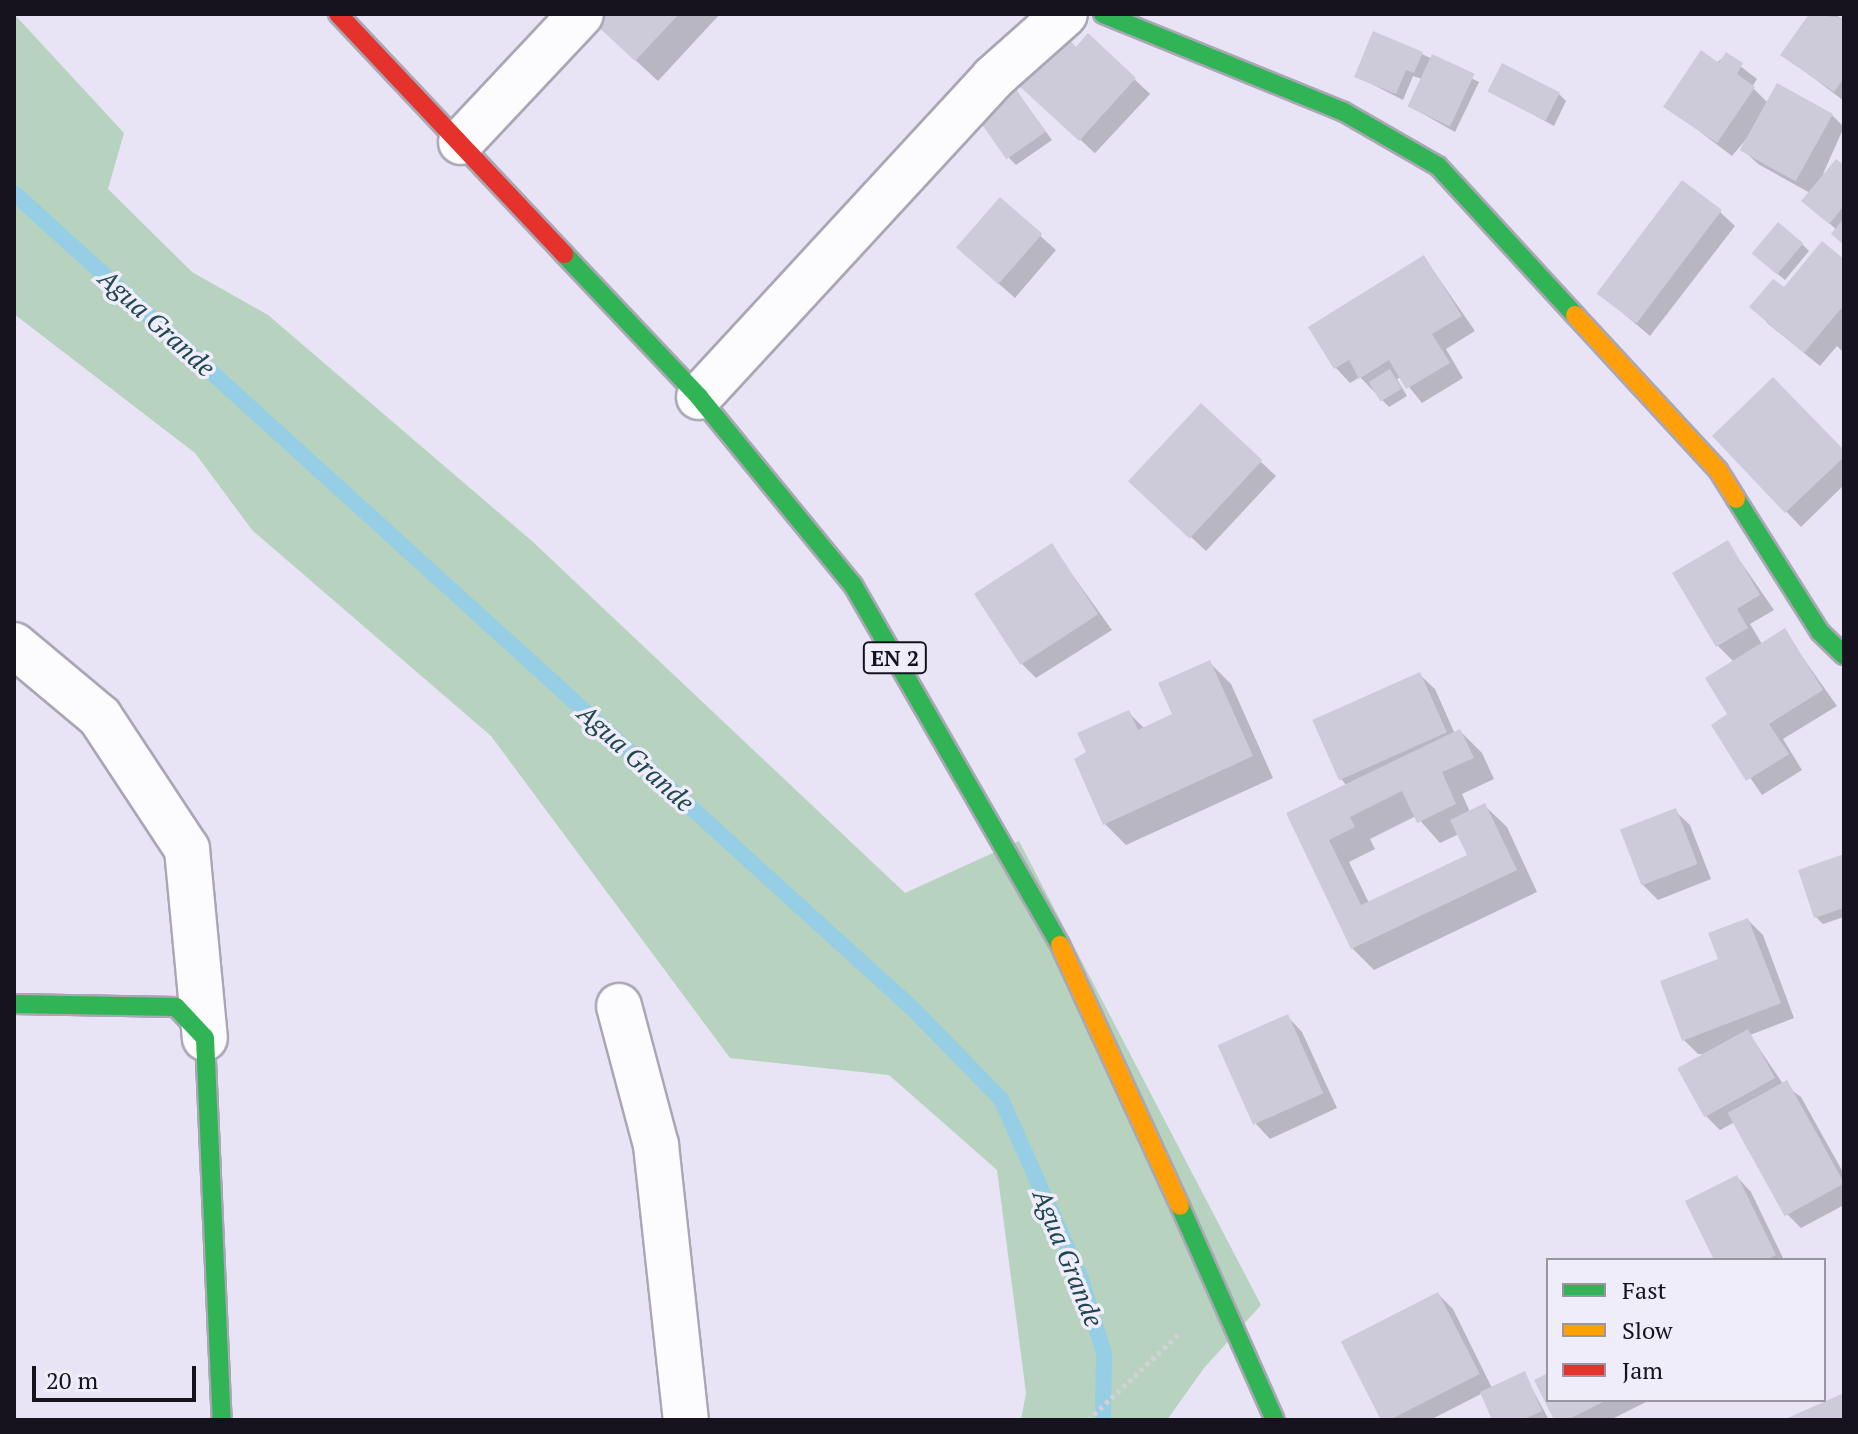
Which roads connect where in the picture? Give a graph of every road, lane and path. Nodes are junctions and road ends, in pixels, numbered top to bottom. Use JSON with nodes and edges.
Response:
{"nodes":[{"id":1,"x":338,"y":14,"type":"edge"},
{"id":2,"x":581,"y":14,"type":"edge"},
{"id":3,"x":1065,"y":14,"type":"edge"},
{"id":4,"x":1103,"y":14,"type":"edge"},
{"id":5,"x":461,"y":142,"type":"junction"},
{"id":6,"x":699,"y":397,"type":"junction"},
{"id":7,"x":14,"y":645,"type":"edge"},
{"id":8,"x":1844,"y":655,"type":"edge"},
{"id":9,"x":14,"y":1004,"type":"edge"},
{"id":10,"x":619,"y":1006,"type":"dead end"},
{"id":11,"x":205,"y":1038,"type":"junction"},
{"id":12,"x":1163,"y":1346,"type":"dead end"},
{"id":13,"x":222,"y":1420,"type":"edge"},
{"id":14,"x":686,"y":1420,"type":"edge"},
{"id":15,"x":1088,"y":1420,"type":"edge"},
{"id":16,"x":1275,"y":1420,"type":"edge"}],
"edges":[{"from":1,"to":5,"type":"main road","number":"EN 2"},
{"from":2,"to":5,"type":"street"},
{"from":3,"to":6,"type":"street"},
{"from":4,"to":8,"type":"main road"},
{"from":5,"to":6,"type":"main road","number":"EN 2"},
{"from":6,"to":16,"type":"main road","number":"EN 2"},
{"from":7,"to":11,"type":"street"},
{"from":9,"to":11,"type":"main road"},
{"from":10,"to":14,"type":"street"},
{"from":11,"to":13,"type":"main road"},
{"from":12,"to":15,"type":"path"}]}
